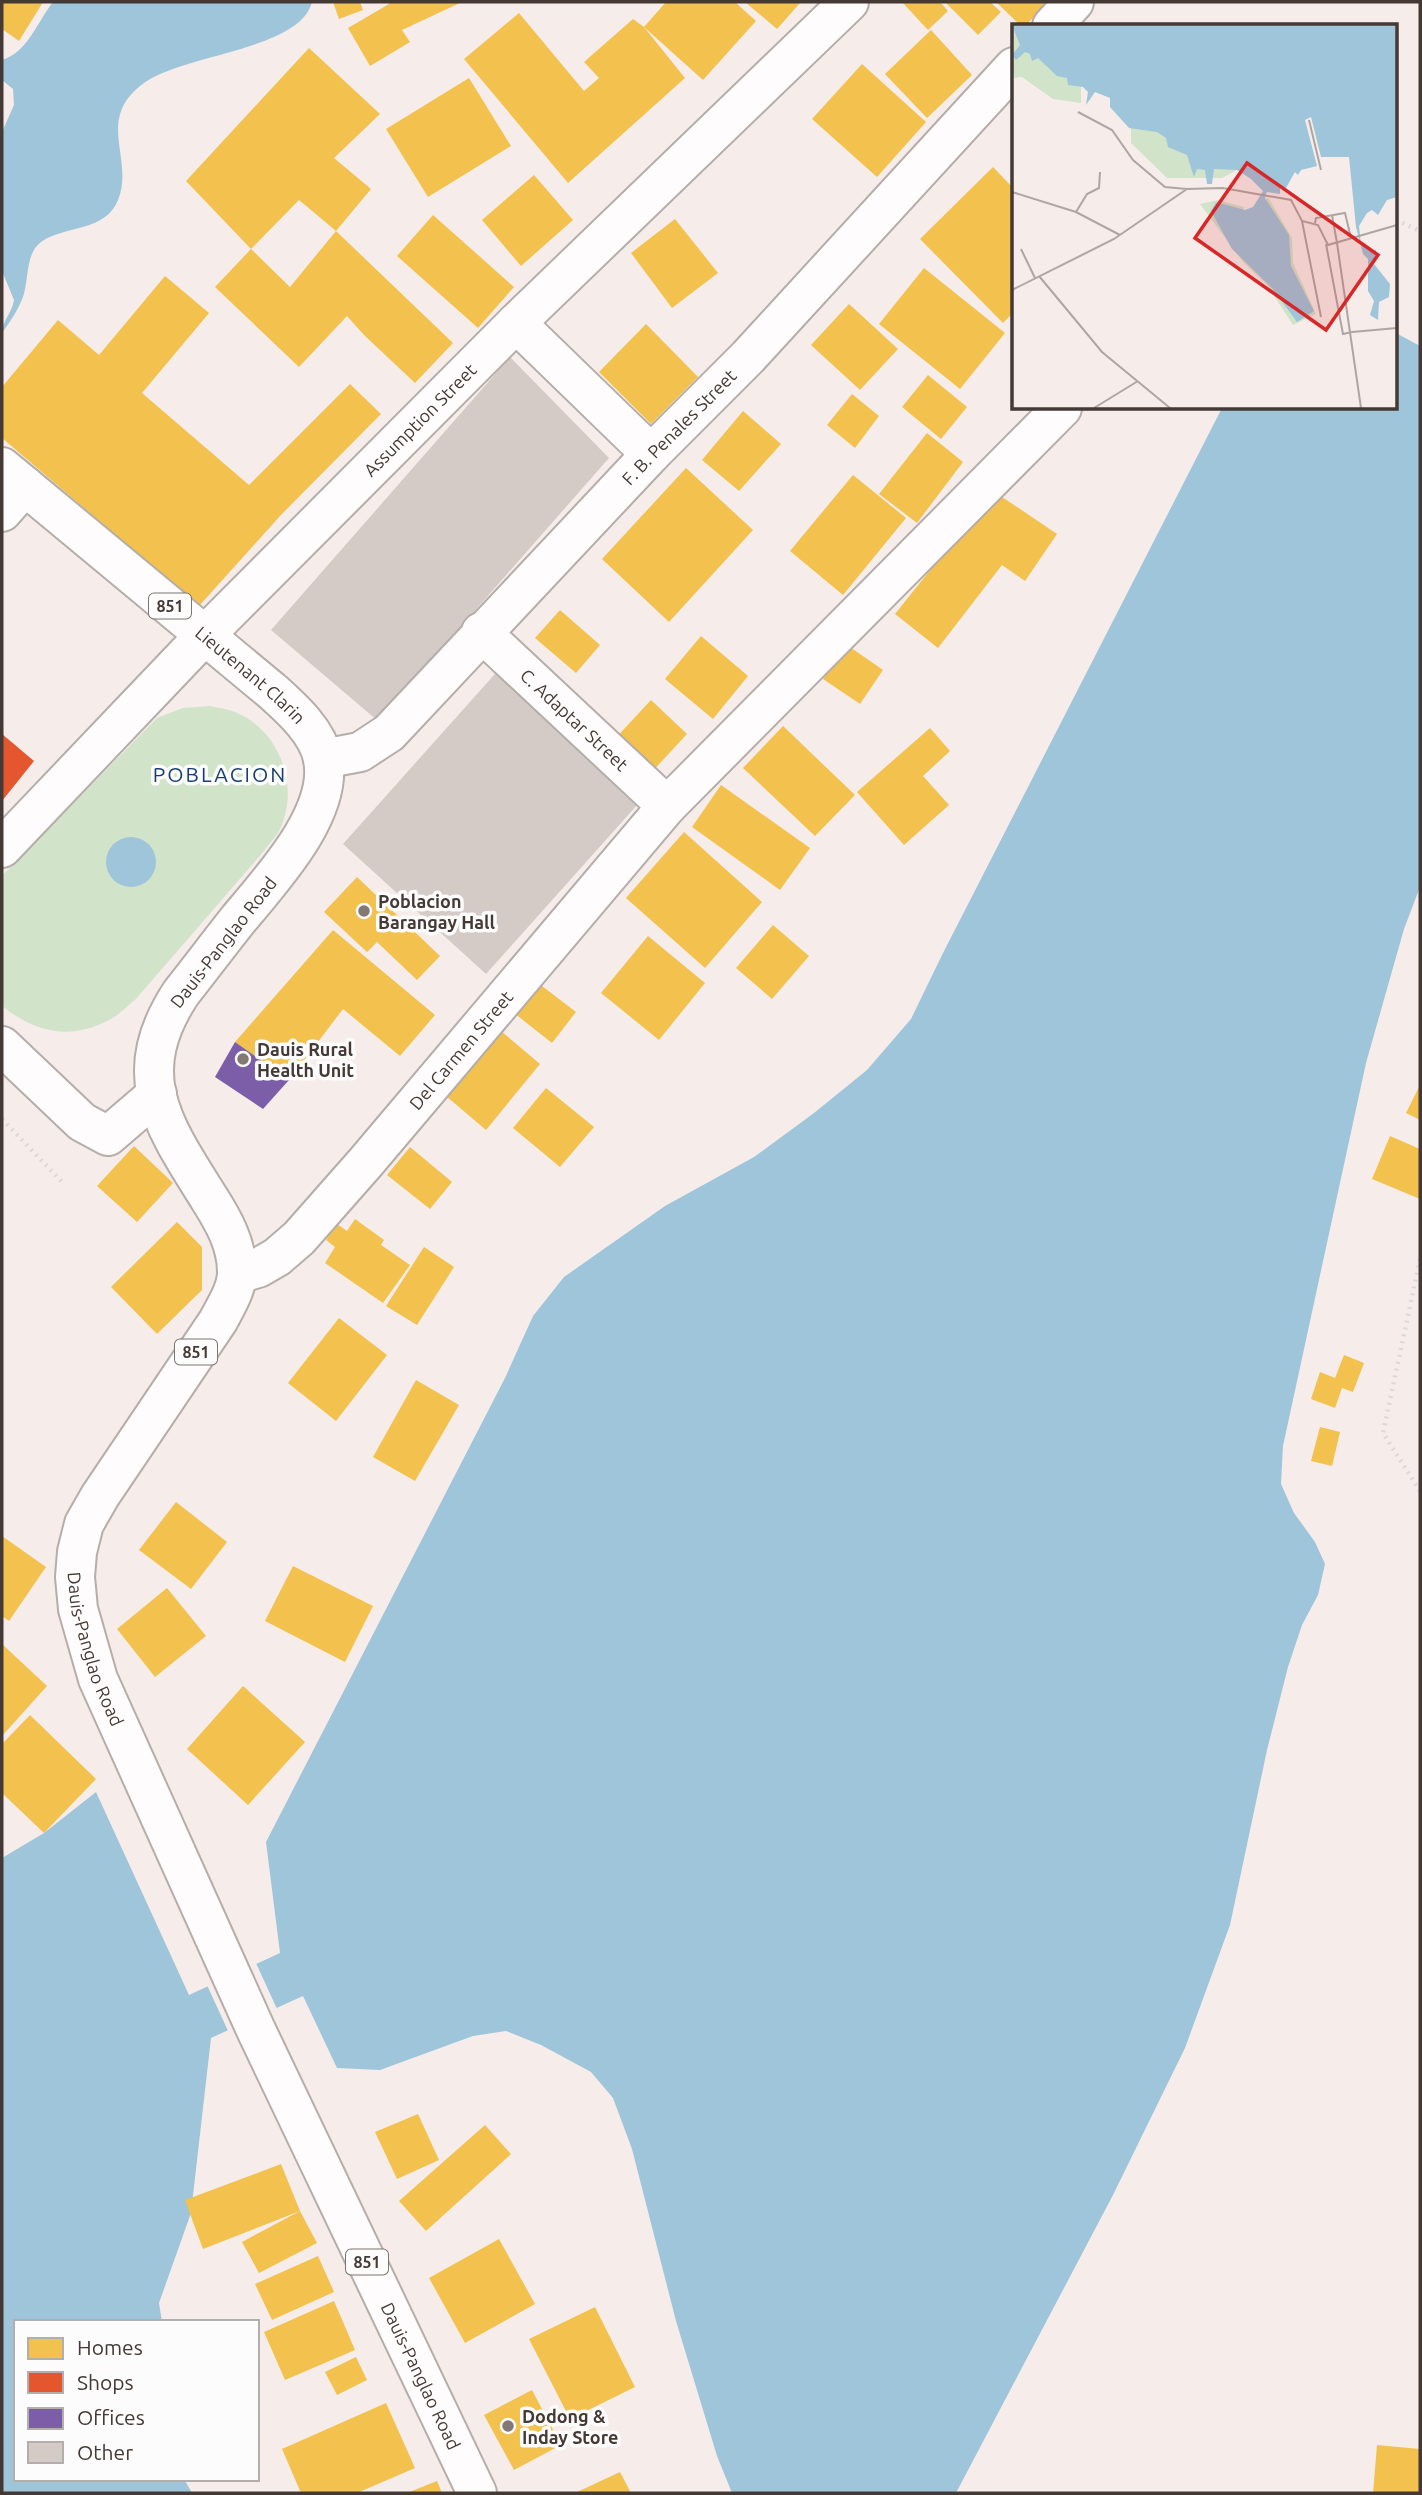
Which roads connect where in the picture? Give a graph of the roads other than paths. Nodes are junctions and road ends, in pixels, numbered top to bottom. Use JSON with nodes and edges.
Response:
{"nodes":[{"id":1,"x":849,"y":2,"type":"edge"},
{"id":2,"x":1074,"y":2,"type":"edge"},
{"id":3,"x":1054,"y":24,"type":"edge"},
{"id":4,"x":1012,"y":69,"type":"edge"},
{"id":5,"x":516,"y":323,"type":"junction"},
{"id":6,"x":1060,"y":410,"type":"edge"},
{"id":7,"x":651,"y":454,"type":"junction"},
{"id":8,"x":10,"y":488,"type":"edge"},
{"id":9,"x":481,"y":632,"type":"junction"},
{"id":10,"x":205,"y":635,"type":"junction"},
{"id":11,"x":323,"y":759,"type":"junction"},
{"id":12,"x":667,"y":806,"type":"junction"},
{"id":13,"x":2,"y":848,"type":"edge"},
{"id":14,"x":2,"y":1046,"type":"edge"},
{"id":15,"x":157,"y":1094,"type":"junction"},
{"id":16,"x":238,"y":1274,"type":"junction"},
{"id":17,"x":477,"y":2493,"type":"edge"}],
"edges":[{"from":1,"to":5,"type":"main road","name":"Assumption Street"},
{"from":2,"to":3,"type":"main road"},
{"from":4,"to":7,"type":"main road","name":"F. B. Penales Street"},
{"from":5,"to":7,"type":"main road"},
{"from":5,"to":10,"type":"main road","name":"Assumption Street"},
{"from":6,"to":12,"type":"main road","name":"Del Carmen Street"},
{"from":7,"to":9,"type":"main road","name":"F. B. Penales Street"},
{"from":8,"to":10,"type":"main road","name":"Lieutenant Clarin","number":"851"},
{"from":9,"to":11,"type":"main road","name":"F. B. Penales Street"},
{"from":9,"to":12,"type":"main road","name":"C. Adaptar Street"},
{"from":10,"to":11,"type":"main road","name":"Lieutenant Clarin","number":"851"},
{"from":10,"to":13,"type":"main road","name":"Assumption Street"},
{"from":11,"to":15,"type":"main road","name":"Dauis-Panglao Road"},
{"from":12,"to":16,"type":"main road","name":"Del Carmen Street"},
{"from":14,"to":15,"type":"main road"},
{"from":15,"to":16,"type":"main road","name":"Dauis-Panglao Road"},
{"from":16,"to":17,"type":"main road","name":"Dauis-Panglao Road","number":"851"}]}
